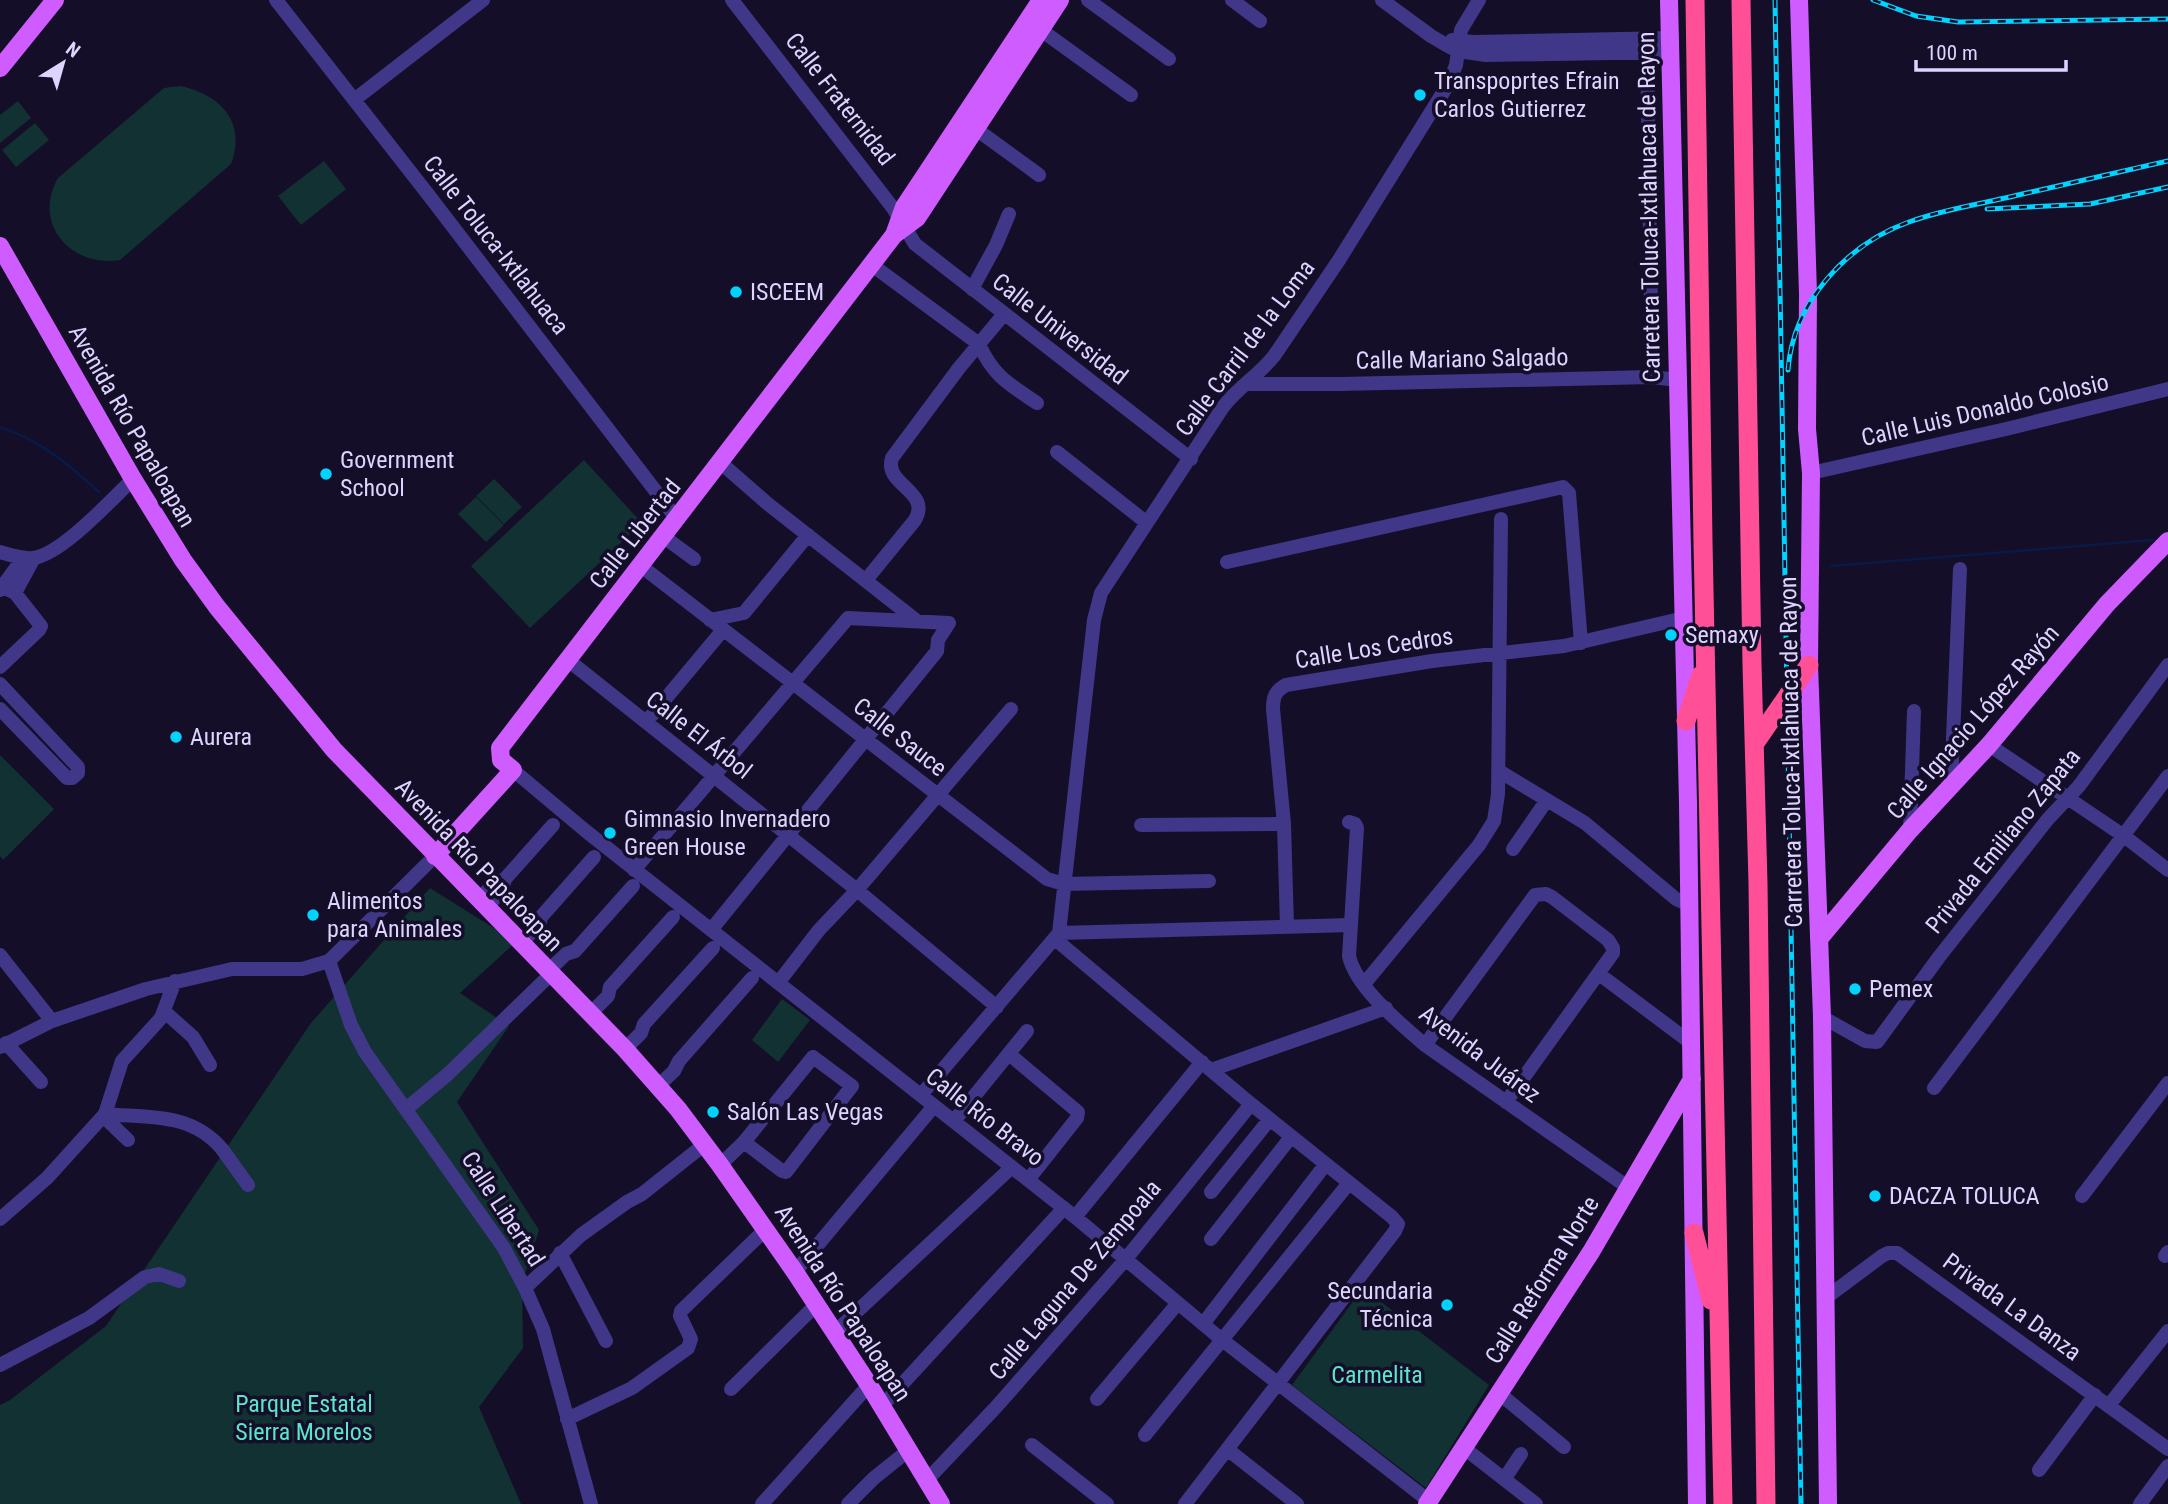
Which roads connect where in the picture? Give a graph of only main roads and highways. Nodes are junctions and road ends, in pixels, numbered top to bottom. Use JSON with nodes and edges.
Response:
{"nodes":[{"id":1,"x":55,"y":0,"type":"edge"},
{"id":2,"x":1041,"y":0,"type":"edge"},
{"id":3,"x":1060,"y":0,"type":"edge"},
{"id":4,"x":1669,"y":0,"type":"edge"},
{"id":5,"x":1695,"y":0,"type":"edge"},
{"id":6,"x":1741,"y":0,"type":"edge"},
{"id":7,"x":1799,"y":0,"type":"edge"},
{"id":8,"x":0,"y":68,"type":"edge"},
{"id":9,"x":901,"y":228,"type":"junction"},
{"id":10,"x":0,"y":247,"type":"edge"},
{"id":11,"x":2168,"y":541,"type":"edge"},
{"id":12,"x":1706,"y":657,"type":"junction"},
{"id":13,"x":1809,"y":664,"type":"junction"},
{"id":14,"x":1686,"y":721,"type":"junction"},
{"id":15,"x":1755,"y":743,"type":"junction"},
{"id":16,"x":435,"y":856,"type":"junction"},
{"id":17,"x":1819,"y":939,"type":"junction"},
{"id":18,"x":1692,"y":1079,"type":"junction"},
{"id":19,"x":1694,"y":1233,"type":"junction"},
{"id":20,"x":1720,"y":1332,"type":"junction"},
{"id":21,"x":1428,"y":1502,"type":"edge"},
{"id":22,"x":941,"y":1504,"type":"edge"},
{"id":23,"x":1697,"y":1504,"type":"edge"},
{"id":24,"x":1723,"y":1504,"type":"edge"},
{"id":25,"x":1766,"y":1504,"type":"edge"},
{"id":26,"x":1828,"y":1504,"type":"edge"}],
"edges":[{"from":1,"to":8,"type":"main road"},
{"from":2,"to":9,"type":"main road","name":"Calle Libertad"},
{"from":3,"to":9,"type":"main road","name":"Calle Libertad"},
{"from":4,"to":14,"type":"main road","name":"Carretera Toluca-Ixtlahuaca de Rayon"},
{"from":5,"to":12,"type":"highway","name":"Carretera Toluca-Ixtlahuaca de Rayon"},
{"from":6,"to":15,"type":"highway","name":"Carretera Toluca-Ixtlahuaca de Rayon"},
{"from":7,"to":13,"type":"main road","name":"Carretera Toluca-Ixtlahuaca de Rayon"},
{"from":9,"to":16,"type":"main road","name":"Calle Libertad"},
{"from":10,"to":16,"type":"main road","name":"Avenida Río Papaloapan"},
{"from":11,"to":17,"type":"main road","name":"Calle Ignacio López Rayón"},
{"from":12,"to":14,"type":"highway"},
{"from":12,"to":20,"type":"highway","name":"Carretera Toluca-Ixtlahuaca de Rayon"},
{"from":13,"to":15,"type":"highway"},
{"from":13,"to":17,"type":"main road","name":"Carretera Toluca-Ixtlahuaca de Rayon"},
{"from":14,"to":18,"type":"main road","name":"Carretera Toluca-Ixtlahuaca de Rayon"},
{"from":15,"to":25,"type":"highway","name":"Carretera Toluca-Ixtlahuaca de Rayon"},
{"from":16,"to":22,"type":"main road","name":"Avenida Río Papaloapan"},
{"from":17,"to":26,"type":"main road","name":"Carretera Toluca-Ixtlahuaca de Rayon"},
{"from":18,"to":19,"type":"main road","name":"Carretera Toluca-Ixtlahuaca de Rayon"},
{"from":18,"to":21,"type":"main road","name":"Calle Reforma Norte"},
{"from":19,"to":20,"type":"highway"},
{"from":19,"to":23,"type":"main road","name":"Carretera Toluca-Ixtlahuaca de Rayon"},
{"from":20,"to":24,"type":"highway","name":"Carretera Toluca-Ixtlahuaca de Rayon"}]}
